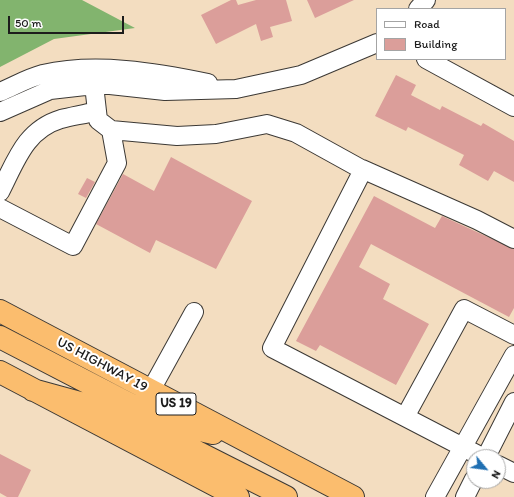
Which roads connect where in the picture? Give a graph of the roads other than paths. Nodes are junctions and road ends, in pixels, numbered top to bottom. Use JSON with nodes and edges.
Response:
{"nodes":[{"id":1,"x":426,"y":0,"type":"edge"},
{"id":2,"x":419,"y":8,"type":"edge"},
{"id":3,"x":376,"y":43,"type":"edge"},
{"id":4,"x":428,"y":60,"type":"edge"},
{"id":5,"x":94,"y":85,"type":"junction"},
{"id":6,"x":236,"y":89,"type":"junction"},
{"id":7,"x":0,"y":92,"type":"edge"},
{"id":8,"x":514,"y":107,"type":"edge"},
{"id":9,"x":97,"y":111,"type":"junction"},
{"id":10,"x":0,"y":112,"type":"edge"},
{"id":11,"x":111,"y":130,"type":"junction"},
{"id":12,"x":362,"y":169,"type":"junction"},
{"id":13,"x":0,"y":192,"type":"edge"},
{"id":14,"x":0,"y":208,"type":"edge"},
{"id":15,"x":514,"y":239,"type":"edge"},
{"id":16,"x":0,"y":312,"type":"edge"},
{"id":17,"x":194,"y":312,"type":"dead end"},
{"id":18,"x":514,"y":335,"type":"edge"},
{"id":19,"x":0,"y":337,"type":"edge"},
{"id":20,"x":514,"y":355,"type":"edge"},
{"id":21,"x":0,"y":372,"type":"edge"},
{"id":22,"x":33,"y":390,"type":"junction"},
{"id":23,"x":151,"y":390,"type":"junction"},
{"id":24,"x":514,"y":402,"type":"edge"},
{"id":25,"x":405,"y":417,"type":"junction"},
{"id":26,"x":245,"y":440,"type":"junction"},
{"id":27,"x":463,"y":447,"type":"junction"},
{"id":28,"x":467,"y":449,"type":"edge"},
{"id":29,"x":490,"y":449,"type":"edge"},
{"id":30,"x":238,"y":497,"type":"edge"},
{"id":31,"x":286,"y":497,"type":"edge"},
{"id":32,"x":352,"y":497,"type":"edge"},
{"id":33,"x":435,"y":497,"type":"edge"}],
"edges":[{"from":1,"to":2,"type":"street"},
{"from":3,"to":6,"type":"street"},
{"from":4,"to":8,"type":"street"},
{"from":5,"to":6,"type":"street"},
{"from":5,"to":9,"type":"street"},
{"from":5,"to":10,"type":"street"},
{"from":6,"to":7,"type":"street"},
{"from":9,"to":11,"type":"street"},
{"from":9,"to":13,"type":"street"},
{"from":11,"to":12,"type":"street"},
{"from":11,"to":14,"type":"street"},
{"from":12,"to":15,"type":"street"},
{"from":12,"to":25,"type":"street"},
{"from":16,"to":23,"type":"highway","name":"US HIGHWAY 19","number":"US 19"},
{"from":17,"to":23,"type":"street"},
{"from":18,"to":25,"type":"street"},
{"from":19,"to":26,"type":"highway"},
{"from":20,"to":27,"type":"street"},
{"from":21,"to":22,"type":"highway"},
{"from":22,"to":30,"type":"highway"},
{"from":22,"to":31,"type":"highway"},
{"from":23,"to":26,"type":"highway","name":"US HIGHWAY 19","number":"US 19"},
{"from":24,"to":29,"type":"street"},
{"from":25,"to":27,"type":"street"},
{"from":26,"to":32,"type":"highway","name":"US HIGHWAY 19","number":"US 19"},
{"from":27,"to":28,"type":"street"},
{"from":27,"to":33,"type":"street"}]}
